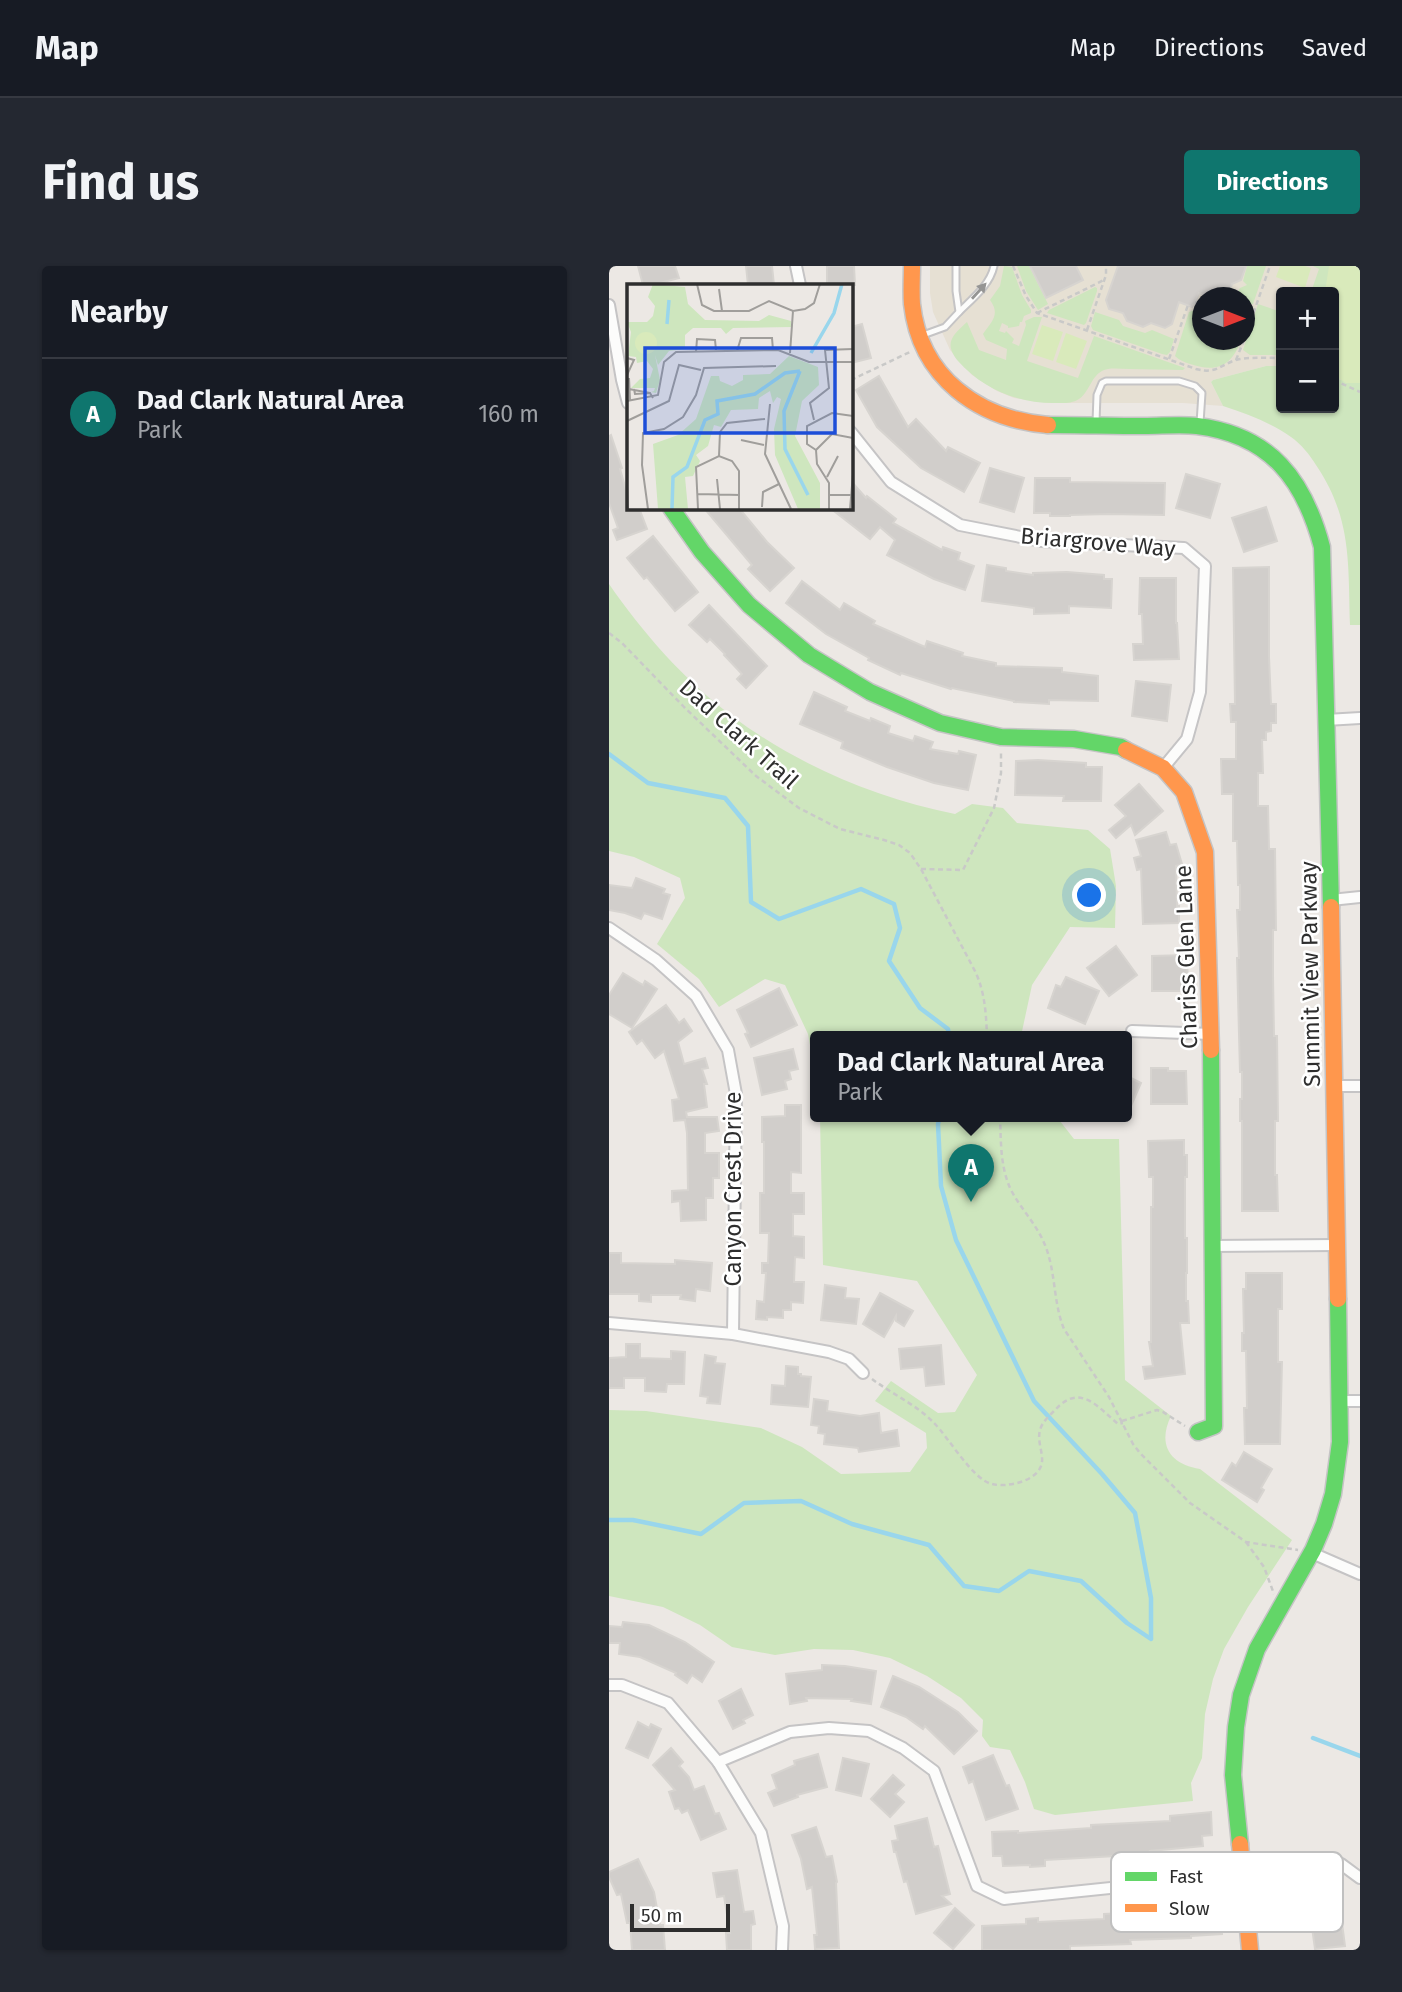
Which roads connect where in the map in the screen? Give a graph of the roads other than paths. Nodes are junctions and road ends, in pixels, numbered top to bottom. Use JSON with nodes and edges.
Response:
{"nodes":[{"id":1,"x":796,"y":266,"type":"edge"},
{"id":2,"x":912,"y":266,"type":"edge"},
{"id":3,"x":955,"y":266,"type":"edge"},
{"id":4,"x":993,"y":266,"type":"edge"},
{"id":5,"x":800,"y":284,"type":"edge"},
{"id":6,"x":609,"y":305,"type":"edge"},
{"id":7,"x":959,"y":312,"type":"junction"},
{"id":8,"x":923,"y":341,"type":"junction"},
{"id":9,"x":627,"y":399,"type":"edge"},
{"id":10,"x":1096,"y":425,"type":"junction"},
{"id":11,"x":1200,"y":426,"type":"junction"},
{"id":12,"x":852,"y":433,"type":"edge"},
{"id":13,"x":672,"y":509,"type":"edge"},
{"id":14,"x":1360,"y":718,"type":"edge"},
{"id":15,"x":1326,"y":720,"type":"junction"},
{"id":16,"x":1163,"y":768,"type":"junction"},
{"id":17,"x":1360,"y":897,"type":"edge"},
{"id":18,"x":1331,"y":900,"type":"junction"},
{"id":19,"x":609,"y":928,"type":"edge"},
{"id":20,"x":1132,"y":1031,"type":"dead end"},
{"id":21,"x":1211,"y":1034,"type":"junction"},
{"id":22,"x":1334,"y":1086,"type":"junction"},
{"id":23,"x":1360,"y":1086,"type":"edge"},
{"id":24,"x":1337,"y":1245,"type":"junction"},
{"id":25,"x":1212,"y":1246,"type":"junction"},
{"id":26,"x":609,"y":1323,"type":"edge"},
{"id":27,"x":733,"y":1335,"type":"junction"},
{"id":28,"x":863,"y":1373,"type":"road end"},
{"id":29,"x":1339,"y":1401,"type":"junction"},
{"id":30,"x":1360,"y":1401,"type":"edge"},
{"id":31,"x":1198,"y":1432,"type":"road end"},
{"id":32,"x":1312,"y":1553,"type":"junction"},
{"id":33,"x":1360,"y":1574,"type":"edge"},
{"id":34,"x":609,"y":1685,"type":"edge"},
{"id":35,"x":718,"y":1762,"type":"junction"},
{"id":36,"x":1241,"y":1852,"type":"edge"},
{"id":37,"x":1343,"y":1865,"type":"edge"},
{"id":38,"x":1360,"y":1878,"type":"edge"},
{"id":39,"x":1111,"y":1888,"type":"edge"},
{"id":40,"x":1248,"y":1932,"type":"edge"},
{"id":41,"x":782,"y":1950,"type":"edge"},
{"id":42,"x":1250,"y":1950,"type":"edge"}],
"edges":[{"from":1,"to":5,"type":"street"},
{"from":2,"to":8,"type":"street","name":"Summit View Parkway"},
{"from":3,"to":7,"type":"lane"},
{"from":7,"to":4,"type":"lane","one_way":true},
{"from":6,"to":9,"type":"street"},
{"from":7,"to":8,"type":"lane"},
{"from":8,"to":10,"type":"street","name":"Summit View Parkway"},
{"from":10,"to":11,"type":"street","name":"Summit View Parkway"},
{"from":10,"to":11,"type":"lane"},
{"from":11,"to":15,"type":"street","name":"Summit View Parkway"},
{"from":12,"to":16,"type":"street","name":"Briargrove Way"},
{"from":13,"to":16,"type":"street","name":"Chariss Glen Lane"},
{"from":14,"to":15,"type":"street"},
{"from":15,"to":18,"type":"street","name":"Summit View Parkway"},
{"from":16,"to":21,"type":"street","name":"Chariss Glen Lane"},
{"from":17,"to":18,"type":"street"},
{"from":18,"to":22,"type":"street","name":"Summit View Parkway"},
{"from":19,"to":27,"type":"street","name":"Canyon Crest Drive"},
{"from":20,"to":21,"type":"street"},
{"from":21,"to":25,"type":"street","name":"Chariss Glen Lane"},
{"from":22,"to":23,"type":"street"},
{"from":22,"to":24,"type":"street","name":"Summit View Parkway"},
{"from":24,"to":25,"type":"street"},
{"from":24,"to":29,"type":"street","name":"Summit View Parkway"},
{"from":25,"to":31,"type":"street","name":"Chariss Glen Lane"},
{"from":26,"to":27,"type":"street"},
{"from":27,"to":28,"type":"street"},
{"from":29,"to":30,"type":"street"},
{"from":29,"to":32,"type":"street","name":"Summit View Parkway"},
{"from":32,"to":33,"type":"street"},
{"from":32,"to":36,"type":"street","name":"Summit View Parkway"},
{"from":34,"to":35,"type":"street"},
{"from":35,"to":39,"type":"street"},
{"from":35,"to":41,"type":"street"},
{"from":37,"to":38,"type":"street"},
{"from":40,"to":42,"type":"street","name":"Summit View Parkway"}]}
